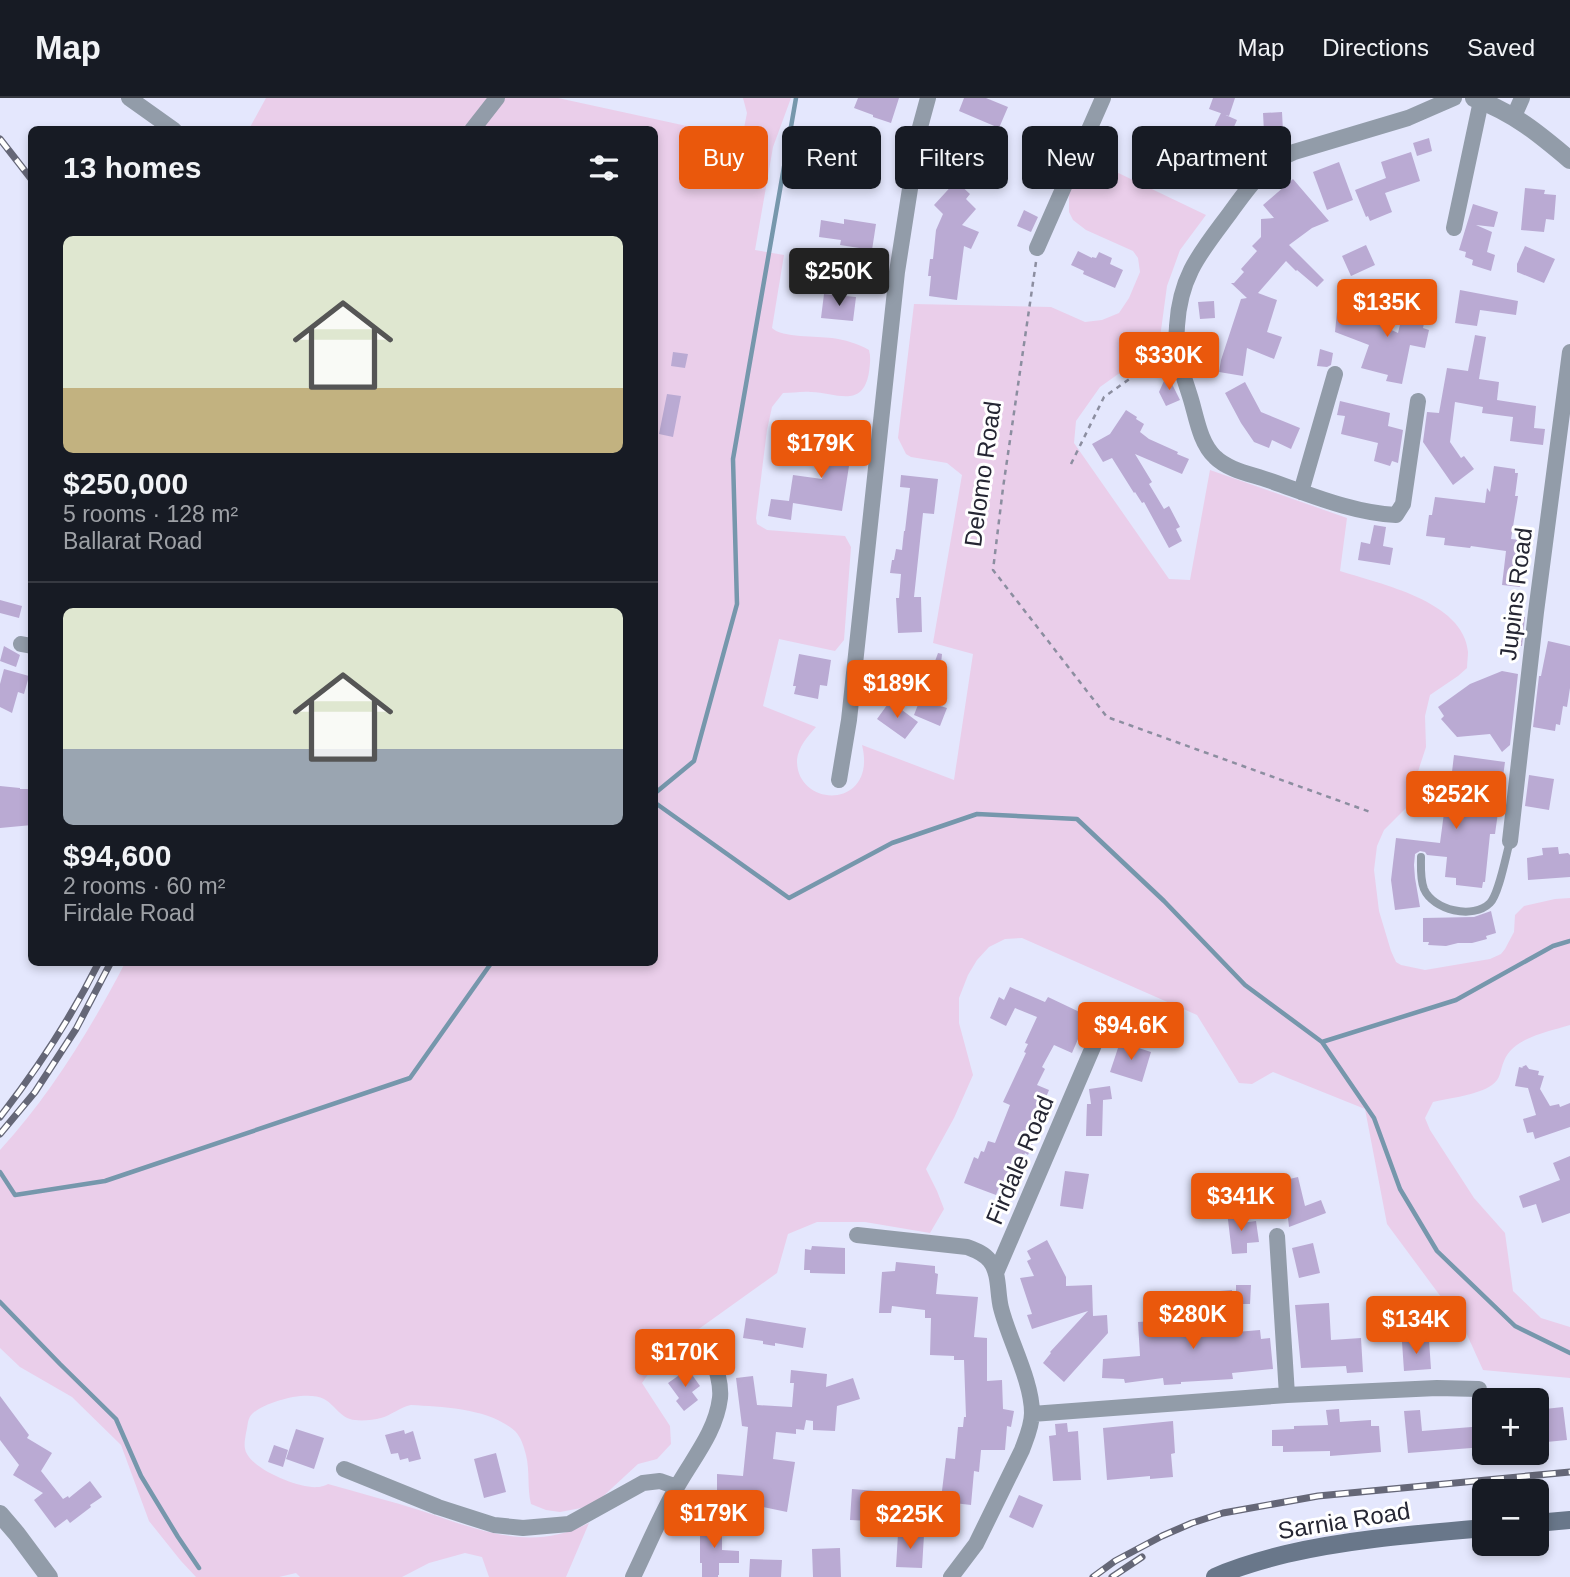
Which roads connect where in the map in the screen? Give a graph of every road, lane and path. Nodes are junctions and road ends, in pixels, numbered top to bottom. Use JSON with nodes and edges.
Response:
{"nodes":[{"id":1,"x":129,"y":98,"type":"edge"},
{"id":2,"x":497,"y":98,"type":"edge"},
{"id":3,"x":928,"y":98,"type":"edge"},
{"id":4,"x":1103,"y":98,"type":"edge"},
{"id":5,"x":1454,"y":98,"type":"edge"},
{"id":6,"x":1522,"y":98,"type":"edge"},
{"id":7,"x":1477,"y":99,"type":"edge"},
{"id":8,"x":1514,"y":116,"type":"junction"},
{"id":9,"x":168,"y":126,"type":"edge"},
{"id":10,"x":475,"y":126,"type":"edge"},
{"id":11,"x":1570,"y":160,"type":"edge"},
{"id":12,"x":1454,"y":228,"type":"dead end"},
{"id":13,"x":1037,"y":248,"type":"joint"},
{"id":14,"x":1176,"y":346,"type":"junction"},
{"id":15,"x":1570,"y":352,"type":"edge"},
{"id":16,"x":1335,"y":374,"type":"dead end"},
{"id":17,"x":1418,"y":401,"type":"dead end"},
{"id":18,"x":1071,"y":464,"type":"dead end"},
{"id":19,"x":1301,"y":492,"type":"junction"},
{"id":20,"x":839,"y":780,"type":"dead end"},
{"id":21,"x":1373,"y":813,"type":"dead end"},
{"id":22,"x":1510,"y":841,"type":"joint"},
{"id":23,"x":1421,"y":857,"type":"dead end"},
{"id":24,"x":1102,"y":1026,"type":"dead end"},
{"id":25,"x":857,"y":1235,"type":"dead end"},
{"id":26,"x":1277,"y":1236,"type":"dead end"},
{"id":27,"x":996,"y":1273,"type":"junction"},
{"id":28,"x":707,"y":1341,"type":"dead end"},
{"id":29,"x":1472,"y":1389,"type":"edge"},
{"id":30,"x":1287,"y":1395,"type":"junction"},
{"id":31,"x":1032,"y":1414,"type":"junction"},
{"id":32,"x":344,"y":1469,"type":"dead end"},
{"id":33,"x":677,"y":1487,"type":"junction"},
{"id":34,"x":0,"y":1514,"type":"edge"},
{"id":35,"x":1570,"y":1520,"type":"edge"},
{"id":36,"x":1549,"y":1522,"type":"edge"},
{"id":37,"x":1472,"y":1529,"type":"edge"},
{"id":38,"x":49,"y":1577,"type":"edge"},
{"id":39,"x":633,"y":1577,"type":"edge"},
{"id":40,"x":951,"y":1577,"type":"edge"},
{"id":41,"x":1215,"y":1577,"type":"edge"}],
"edges":[{"from":1,"to":9,"type":"street"},
{"from":2,"to":10,"type":"street"},
{"from":3,"to":20,"type":"street"},
{"from":4,"to":13,"type":"street"},
{"from":5,"to":14,"type":"street"},
{"from":6,"to":8,"type":"street"},
{"from":7,"to":8,"type":"street"},
{"from":7,"to":12,"type":"street"},
{"from":8,"to":11,"type":"street"},
{"from":13,"to":21,"type":"path","name":"Delomo Road"},
{"from":14,"to":18,"type":"path"},
{"from":14,"to":19,"type":"street"},
{"from":15,"to":22,"type":"street","name":"Jupins Road"},
{"from":16,"to":19,"type":"street"},
{"from":17,"to":19,"type":"street"},
{"from":22,"to":23,"type":"lane"},
{"from":24,"to":27,"type":"street","name":"Firdale Road"},
{"from":25,"to":27,"type":"street","name":"Firdale Road"},
{"from":26,"to":30,"type":"street"},
{"from":27,"to":31,"type":"street"},
{"from":28,"to":33,"type":"street"},
{"from":29,"to":30,"type":"street"},
{"from":30,"to":31,"type":"street"},
{"from":31,"to":40,"type":"street"},
{"from":32,"to":33,"type":"street"},
{"from":33,"to":39,"type":"street"},
{"from":34,"to":38,"type":"street"},
{"from":35,"to":36,"type":"main road"},
{"from":37,"to":41,"type":"main road","name":"Sarnia Road"}]}
